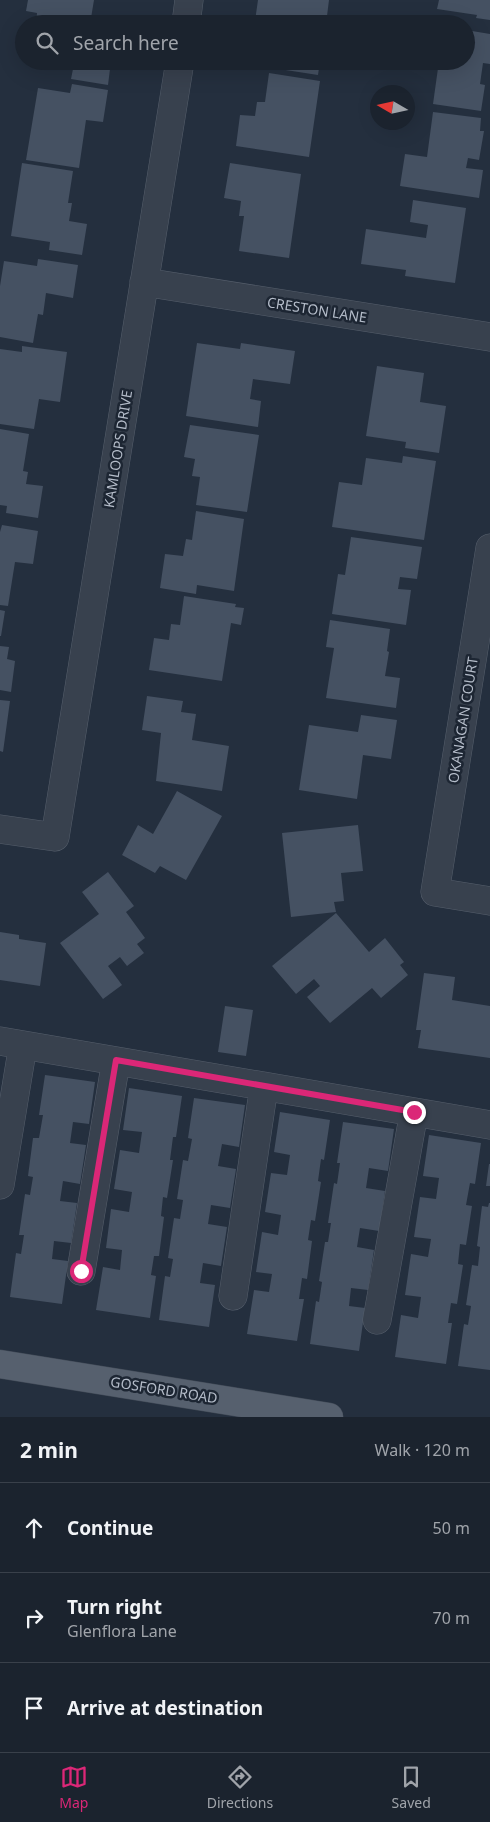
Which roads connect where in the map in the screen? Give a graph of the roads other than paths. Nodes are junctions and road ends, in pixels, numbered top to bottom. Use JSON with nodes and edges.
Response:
{"nodes":[{"id":1,"x":189,"y":0,"type":"edge"},
{"id":2,"x":187,"y":15,"type":"edge"},
{"id":3,"x":179,"y":70,"type":"edge"},
{"id":4,"x":144,"y":282,"type":"junction"},
{"id":5,"x":490,"y":337,"type":"edge"},
{"id":6,"x":490,"y":548,"type":"edge"},
{"id":7,"x":0,"y":829,"type":"edge"},
{"id":8,"x":490,"y":901,"type":"edge"},
{"id":9,"x":12,"y":1043,"type":"edge"},
{"id":10,"x":116,"y":1060,"type":"junction"},
{"id":11,"x":264,"y":1086,"type":"junction"},
{"id":12,"x":414,"y":1112,"type":"junction"},
{"id":13,"x":490,"y":1125,"type":"edge"},
{"id":14,"x":0,"y":1185,"type":"edge"},
{"id":15,"x":81,"y":1271,"type":"dead end"},
{"id":16,"x":233,"y":1296,"type":"dead end"},
{"id":17,"x":377,"y":1320,"type":"dead end"},
{"id":18,"x":0,"y":1364,"type":"edge"},
{"id":19,"x":328,"y":1417,"type":"edge"}],
"edges":[{"from":1,"to":2,"type":"street"},
{"from":3,"to":4,"type":"street","name":"KAMLOOPS DRIVE"},
{"from":4,"to":5,"type":"street","name":"CRESTON LANE"},
{"from":4,"to":7,"type":"street","name":"KAMLOOPS DRIVE"},
{"from":6,"to":8,"type":"street","name":"OKANAGAN COURT"},
{"from":9,"to":10,"type":"street"},
{"from":9,"to":14,"type":"street"},
{"from":10,"to":11,"type":"street"},
{"from":10,"to":15,"type":"street"},
{"from":11,"to":12,"type":"street"},
{"from":11,"to":16,"type":"street"},
{"from":12,"to":13,"type":"street"},
{"from":12,"to":17,"type":"street"},
{"from":18,"to":19,"type":"main road","name":"GOSFORD ROAD"}]}
